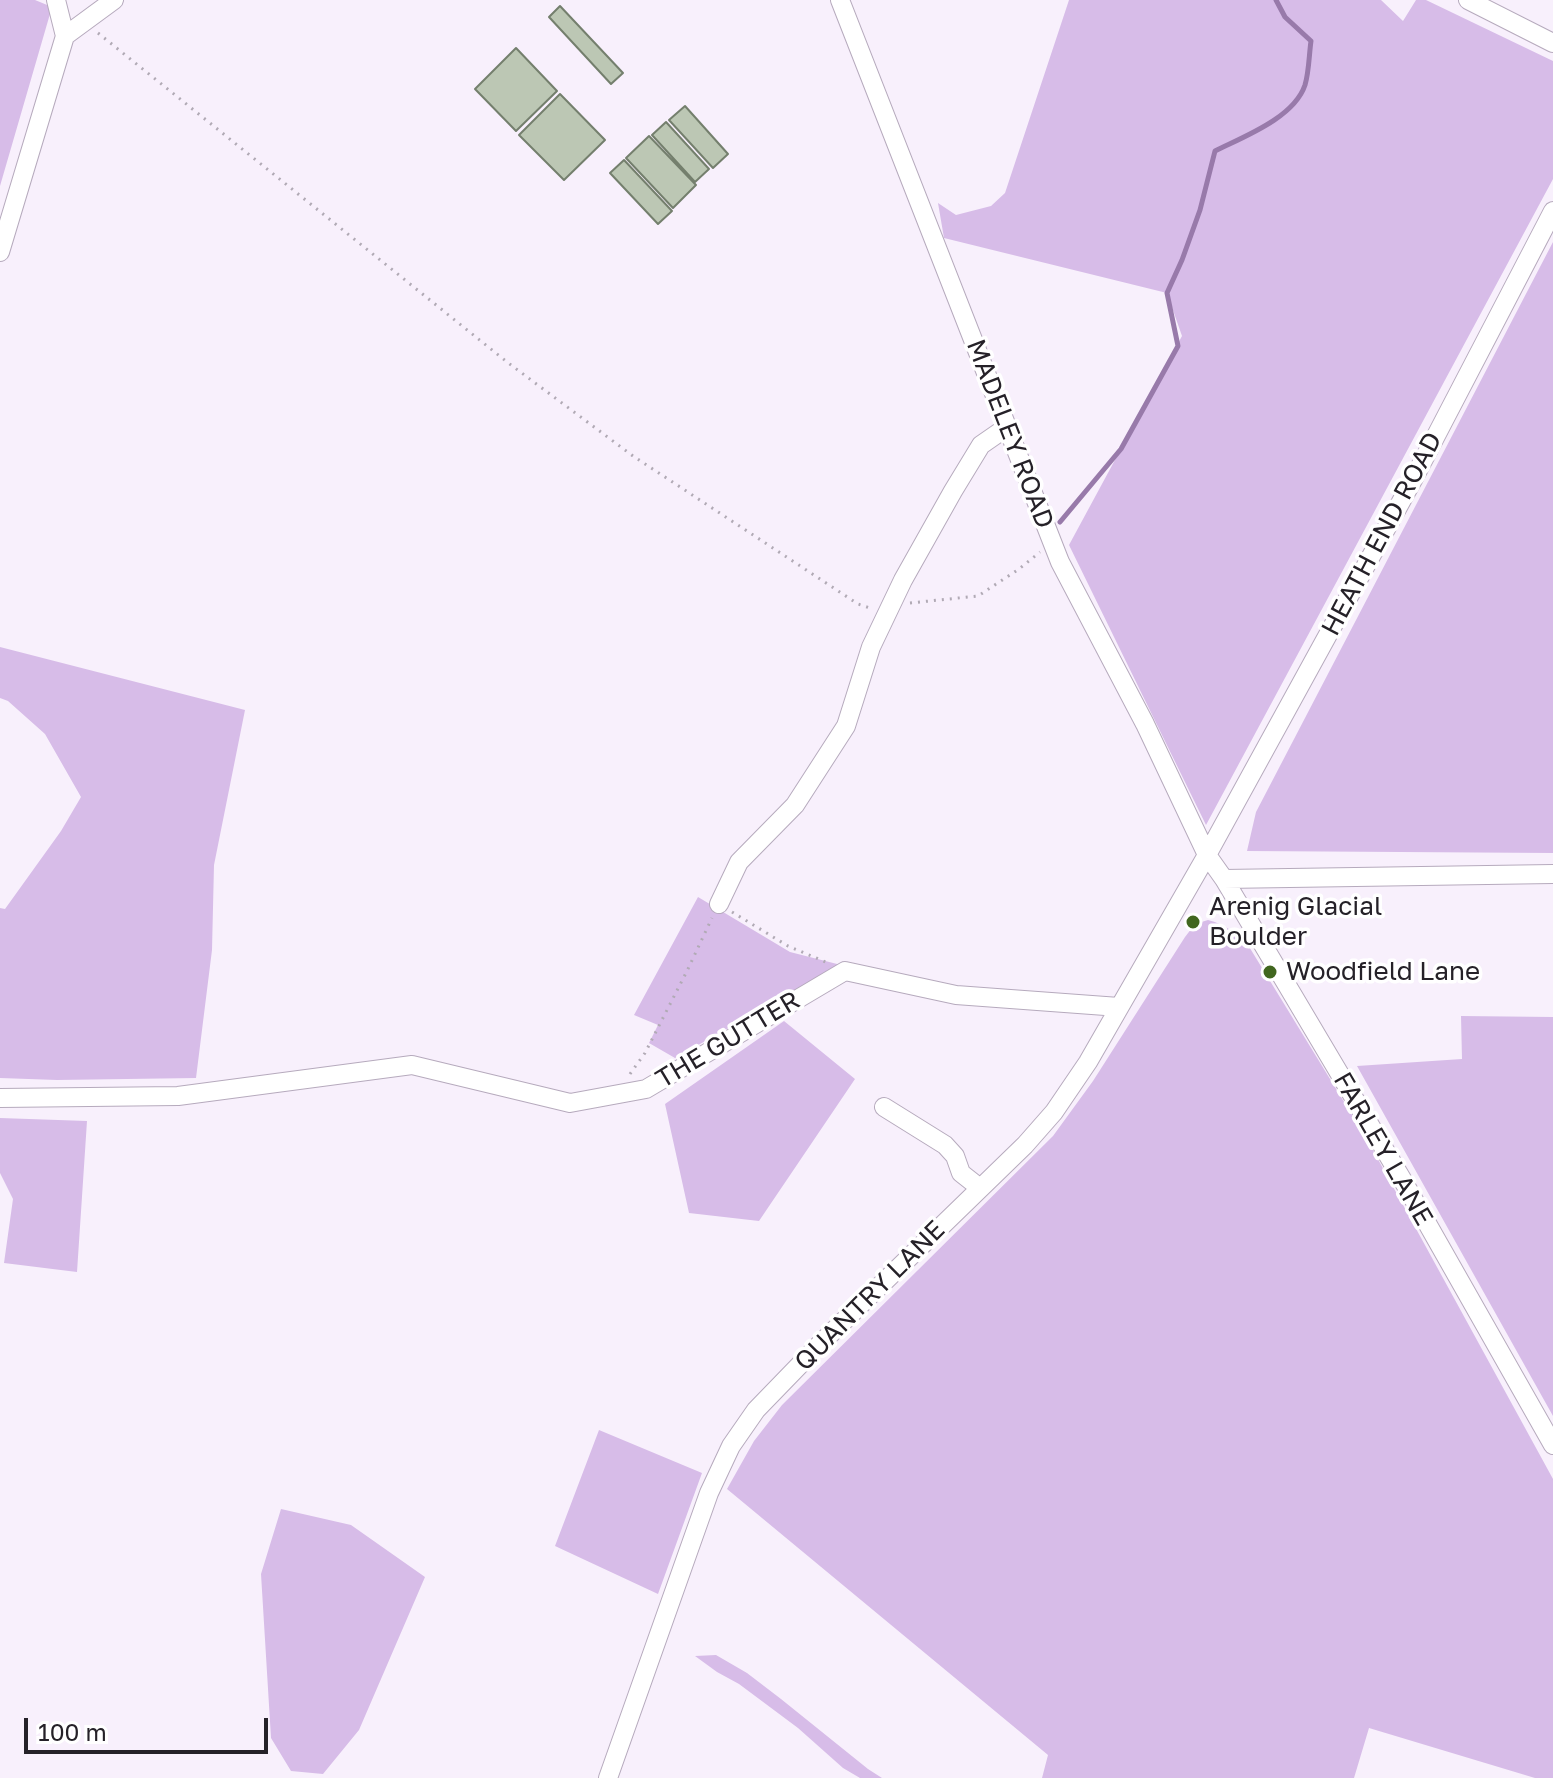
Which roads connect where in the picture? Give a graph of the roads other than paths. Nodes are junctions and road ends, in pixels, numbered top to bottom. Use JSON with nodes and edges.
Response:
{"nodes":[{"id":1,"x":56,"y":0,"type":"edge"},
{"id":2,"x":114,"y":0,"type":"edge"},
{"id":3,"x":840,"y":0,"type":"edge"},
{"id":4,"x":1468,"y":0,"type":"edge"},
{"id":5,"x":65,"y":36,"type":"junction"},
{"id":6,"x":1553,"y":43,"type":"edge"},
{"id":7,"x":1553,"y":211,"type":"edge"},
{"id":8,"x":0,"y":252,"type":"edge"},
{"id":9,"x":1007,"y":427,"type":"junction"},
{"id":10,"x":1207,"y":855,"type":"junction"},
{"id":11,"x":1553,"y":874,"type":"edge"},
{"id":12,"x":1224,"y":879,"type":"junction"},
{"id":13,"x":719,"y":904,"type":"road end"},
{"id":14,"x":1119,"y":1007,"type":"junction"},
{"id":15,"x":0,"y":1098,"type":"edge"},
{"id":16,"x":884,"y":1107,"type":"dead end"},
{"id":17,"x":980,"y":1188,"type":"junction"},
{"id":18,"x":1553,"y":1445,"type":"edge"},
{"id":19,"x":608,"y":1778,"type":"edge"}],
"edges":[{"from":1,"to":5,"type":"street"},
{"from":2,"to":5,"type":"street"},
{"from":3,"to":9,"type":"street","name":"MADELEY ROAD"},
{"from":4,"to":6,"type":"street"},
{"from":5,"to":8,"type":"street"},
{"from":7,"to":10,"type":"street","name":"HEATH END ROAD"},
{"from":9,"to":10,"type":"street","name":"MADELEY ROAD"},
{"from":9,"to":13,"type":"street"},
{"from":10,"to":12,"type":"street","name":"FARLEY LANE"},
{"from":10,"to":14,"type":"street","name":"QUANTRY LANE"},
{"from":11,"to":12,"type":"street"},
{"from":12,"to":18,"type":"street","name":"FARLEY LANE"},
{"from":14,"to":15,"type":"street","name":"THE GUTTER"},
{"from":14,"to":17,"type":"street","name":"QUANTRY LANE"},
{"from":16,"to":17,"type":"street"},
{"from":17,"to":19,"type":"street","name":"QUANTRY LANE"}]}
